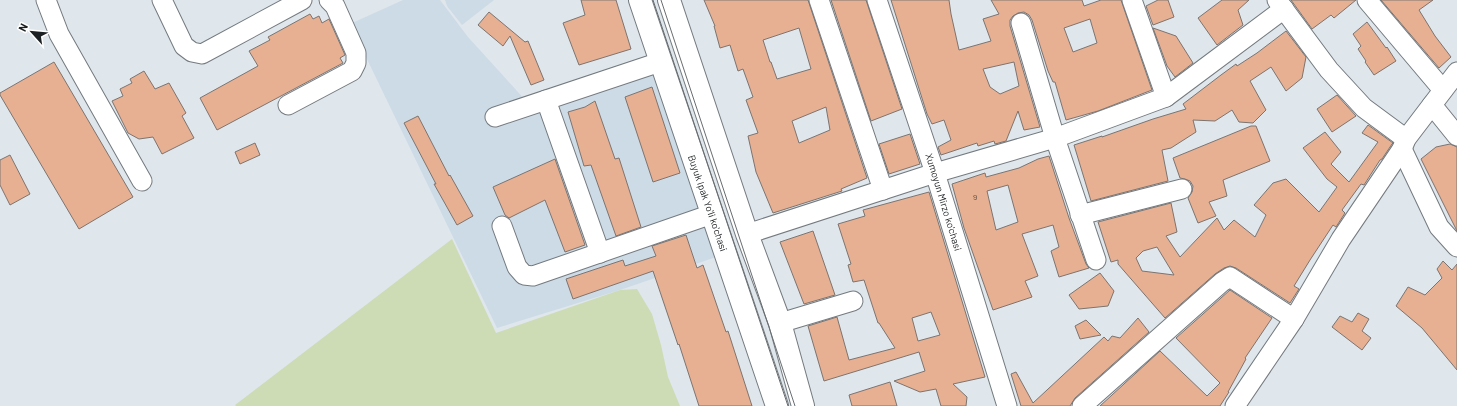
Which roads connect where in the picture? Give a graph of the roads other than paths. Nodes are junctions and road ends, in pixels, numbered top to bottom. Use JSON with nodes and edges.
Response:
{"nodes":[{"id":1,"x":46,"y":0,"type":"edge"},
{"id":2,"x":162,"y":0,"type":"edge"},
{"id":3,"x":302,"y":0,"type":"edge"},
{"id":4,"x":329,"y":0,"type":"edge"},
{"id":5,"x":640,"y":0,"type":"edge"},
{"id":6,"x":669,"y":0,"type":"edge"},
{"id":7,"x":819,"y":0,"type":"edge"},
{"id":8,"x":877,"y":0,"type":"edge"},
{"id":9,"x":1132,"y":0,"type":"edge"},
{"id":10,"x":1367,"y":0,"type":"edge"},
{"id":11,"x":1280,"y":5,"type":"edge"},
{"id":12,"x":1021,"y":23,"type":"dead end"},
{"id":13,"x":660,"y":62,"type":"junction"},
{"id":14,"x":1457,"y":72,"type":"edge"},
{"id":15,"x":1166,"y":97,"type":"junction"},
{"id":16,"x":1437,"y":97,"type":"junction"},
{"id":17,"x":546,"y":100,"type":"junction"},
{"id":18,"x":288,"y":105,"type":"dead end"},
{"id":19,"x":495,"y":117,"type":"dead end"},
{"id":20,"x":1457,"y":136,"type":"edge"},
{"id":21,"x":1055,"y":138,"type":"junction"},
{"id":22,"x":1404,"y":144,"type":"junction"},
{"id":23,"x":936,"y":173,"type":"junction"},
{"id":24,"x":142,"y":182,"type":"dead end"},
{"id":25,"x":1182,"y":188,"type":"dead end"},
{"id":26,"x":883,"y":190,"type":"junction"},
{"id":27,"x":712,"y":214,"type":"junction"},
{"id":28,"x":1080,"y":215,"type":"junction"},
{"id":29,"x":502,"y":226,"type":"dead end"},
{"id":30,"x":747,"y":234,"type":"junction"},
{"id":31,"x":1457,"y":247,"type":"edge"},
{"id":32,"x":600,"y":253,"type":"junction"},
{"id":33,"x":1096,"y":260,"type":"dead end"},
{"id":34,"x":853,"y":301,"type":"dead end"},
{"id":35,"x":1294,"y":319,"type":"junction"},
{"id":36,"x":780,"y":323,"type":"junction"},
{"id":37,"x":777,"y":406,"type":"edge"},
{"id":38,"x":803,"y":406,"type":"edge"},
{"id":39,"x":1007,"y":406,"type":"edge"},
{"id":40,"x":1082,"y":406,"type":"edge"},
{"id":41,"x":1235,"y":406,"type":"edge"}],
"edges":[{"from":1,"to":24,"type":"street"},
{"from":2,"to":3,"type":"street"},
{"from":4,"to":18,"type":"street"},
{"from":5,"to":13,"type":"main road","name":"Buyuk Ipak Yo'li ko'chasi"},
{"from":6,"to":30,"type":"main road"},
{"from":7,"to":26,"type":"street"},
{"from":8,"to":23,"type":"street","name":"Xumoyun Mirzo ko'chasi"},
{"from":9,"to":15,"type":"street"},
{"from":10,"to":16,"type":"street"},
{"from":11,"to":15,"type":"street"},
{"from":11,"to":22,"type":"street"},
{"from":12,"to":21,"type":"street"},
{"from":13,"to":17,"type":"street"},
{"from":13,"to":27,"type":"main road","name":"Buyuk Ipak Yo'li ko'chasi"},
{"from":14,"to":16,"type":"street"},
{"from":15,"to":21,"type":"street"},
{"from":16,"to":20,"type":"street"},
{"from":16,"to":22,"type":"street"},
{"from":17,"to":19,"type":"street"},
{"from":17,"to":32,"type":"street"},
{"from":21,"to":23,"type":"street"},
{"from":21,"to":28,"type":"street"},
{"from":22,"to":31,"type":"street"},
{"from":22,"to":35,"type":"street"},
{"from":23,"to":26,"type":"street"},
{"from":23,"to":39,"type":"street","name":"Xumoyun Mirzo ko'chasi"},
{"from":25,"to":28,"type":"street"},
{"from":26,"to":30,"type":"street"},
{"from":27,"to":32,"type":"street"},
{"from":27,"to":37,"type":"main road","name":"Buyuk Ipak Yo'li ko'chasi"},
{"from":28,"to":33,"type":"street"},
{"from":29,"to":32,"type":"street"},
{"from":30,"to":36,"type":"main road"},
{"from":34,"to":36,"type":"street"},
{"from":35,"to":40,"type":"street"},
{"from":35,"to":41,"type":"street"},
{"from":36,"to":38,"type":"main road"}]}
